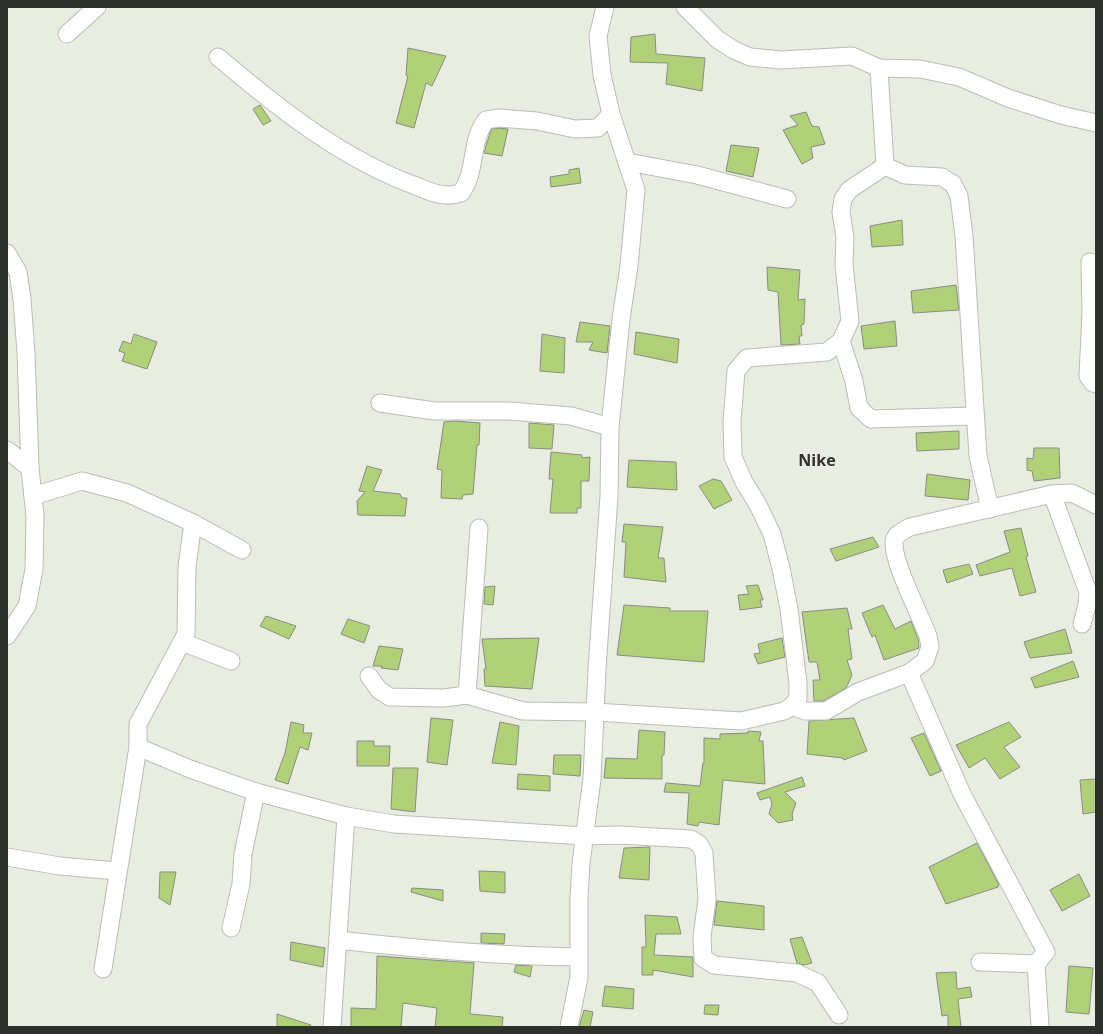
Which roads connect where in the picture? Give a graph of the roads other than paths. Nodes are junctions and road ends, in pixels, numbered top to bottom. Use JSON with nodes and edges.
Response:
{"nodes":[{"id":1,"x":97,"y":7,"type":"edge"},
{"id":2,"x":605,"y":7,"type":"edge"},
{"id":3,"x":685,"y":7,"type":"edge"},
{"id":4,"x":67,"y":34,"type":"dead end"},
{"id":5,"x":218,"y":57,"type":"dead end"},
{"id":6,"x":879,"y":68,"type":"junction"},
{"id":7,"x":610,"y":114,"type":"junction"},
{"id":8,"x":1096,"y":123,"type":"edge"},
{"id":9,"x":628,"y":162,"type":"junction"},
{"id":10,"x":885,"y":166,"type":"junction"},
{"id":11,"x":787,"y":199,"type":"dead end"},
{"id":12,"x":7,"y":253,"type":"edge"},
{"id":13,"x":1090,"y":262,"type":"dead end"},
{"id":14,"x":841,"y":341,"type":"junction"},
{"id":15,"x":1096,"y":384,"type":"edge"},
{"id":16,"x":380,"y":403,"type":"dead end"},
{"id":17,"x":975,"y":416,"type":"junction"},
{"id":18,"x":610,"y":427,"type":"junction"},
{"id":19,"x":7,"y":450,"type":"edge"},
{"id":20,"x":30,"y":468,"type":"junction"},
{"id":21,"x":1052,"y":494,"type":"junction"},
{"id":22,"x":33,"y":496,"type":"junction"},
{"id":23,"x":1096,"y":505,"type":"edge"},
{"id":24,"x":990,"y":509,"type":"junction"},
{"id":25,"x":193,"y":523,"type":"junction"},
{"id":26,"x":479,"y":528,"type":"dead end"},
{"id":27,"x":242,"y":550,"type":"dead end"},
{"id":28,"x":1082,"y":624,"type":"dead end"},
{"id":29,"x":7,"y":636,"type":"edge"},
{"id":30,"x":182,"y":642,"type":"junction"},
{"id":31,"x":231,"y":661,"type":"dead end"},
{"id":32,"x":909,"y":673,"type":"junction"},
{"id":33,"x":369,"y":676,"type":"dead end"},
{"id":34,"x":466,"y":694,"type":"junction"},
{"id":35,"x":792,"y":706,"type":"junction"},
{"id":36,"x":595,"y":712,"type":"junction"},
{"id":37,"x":138,"y":748,"type":"junction"},
{"id":38,"x":256,"y":792,"type":"junction"},
{"id":39,"x":346,"y":816,"type":"junction"},
{"id":40,"x":585,"y":836,"type":"junction"},
{"id":41,"x":7,"y":857,"type":"edge"},
{"id":42,"x":117,"y":871,"type":"junction"},
{"id":43,"x":231,"y":928,"type":"dead end"},
{"id":44,"x":338,"y":940,"type":"junction"},
{"id":45,"x":578,"y":958,"type":"junction"},
{"id":46,"x":980,"y":962,"type":"dead end"},
{"id":47,"x":1036,"y":964,"type":"junction"},
{"id":48,"x":103,"y":969,"type":"dead end"},
{"id":49,"x":839,"y":1015,"type":"dead end"},
{"id":50,"x":332,"y":1027,"type":"edge"},
{"id":51,"x":569,"y":1027,"type":"edge"},
{"id":52,"x":1040,"y":1027,"type":"edge"}],
"edges":[{"from":1,"to":4,"type":"street"},
{"from":2,"to":7,"type":"street"},
{"from":3,"to":6,"type":"street"},
{"from":5,"to":7,"type":"street"},
{"from":6,"to":8,"type":"street"},
{"from":6,"to":10,"type":"street"},
{"from":7,"to":9,"type":"street"},
{"from":9,"to":11,"type":"street"},
{"from":9,"to":18,"type":"street"},
{"from":10,"to":14,"type":"street"},
{"from":10,"to":17,"type":"street"},
{"from":12,"to":20,"type":"street"},
{"from":13,"to":15,"type":"street"},
{"from":14,"to":17,"type":"street"},
{"from":14,"to":35,"type":"street"},
{"from":16,"to":18,"type":"street"},
{"from":17,"to":24,"type":"street"},
{"from":18,"to":36,"type":"street"},
{"from":19,"to":20,"type":"street"},
{"from":20,"to":22,"type":"street"},
{"from":21,"to":23,"type":"street"},
{"from":21,"to":24,"type":"street"},
{"from":21,"to":28,"type":"street"},
{"from":22,"to":25,"type":"street"},
{"from":22,"to":29,"type":"street"},
{"from":24,"to":32,"type":"street"},
{"from":25,"to":27,"type":"street"},
{"from":25,"to":30,"type":"street"},
{"from":26,"to":34,"type":"street"},
{"from":30,"to":31,"type":"street"},
{"from":30,"to":37,"type":"street"},
{"from":32,"to":35,"type":"street"},
{"from":32,"to":47,"type":"street"},
{"from":33,"to":34,"type":"street"},
{"from":34,"to":36,"type":"street"},
{"from":35,"to":36,"type":"street"},
{"from":36,"to":40,"type":"street"},
{"from":37,"to":38,"type":"street"},
{"from":37,"to":42,"type":"street"},
{"from":38,"to":39,"type":"street"},
{"from":38,"to":43,"type":"street"},
{"from":39,"to":40,"type":"street"},
{"from":39,"to":44,"type":"street"},
{"from":40,"to":45,"type":"street"},
{"from":40,"to":49,"type":"street"},
{"from":41,"to":42,"type":"street"},
{"from":42,"to":48,"type":"street"},
{"from":44,"to":45,"type":"street"},
{"from":44,"to":50,"type":"street"},
{"from":45,"to":51,"type":"street"},
{"from":46,"to":47,"type":"street"},
{"from":47,"to":52,"type":"street"}]}
